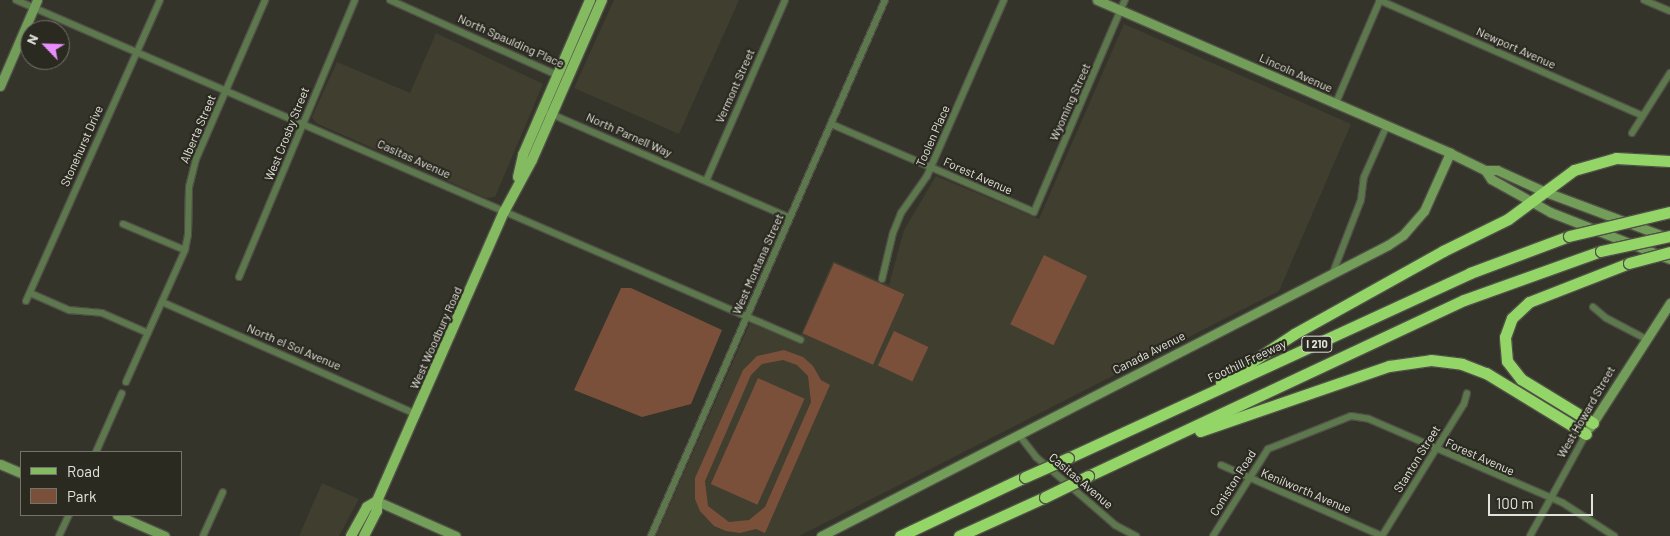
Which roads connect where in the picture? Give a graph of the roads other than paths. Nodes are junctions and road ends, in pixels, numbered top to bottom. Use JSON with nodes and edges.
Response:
{"nodes":[{"id":1,"x":16,"y":0,"type":"edge"},
{"id":2,"x":160,"y":0,"type":"edge"},
{"id":3,"x":265,"y":0,"type":"edge"},
{"id":4,"x":355,"y":0,"type":"edge"},
{"id":5,"x":390,"y":0,"type":"edge"},
{"id":6,"x":590,"y":0,"type":"edge"},
{"id":7,"x":602,"y":0,"type":"edge"},
{"id":8,"x":785,"y":0,"type":"edge"},
{"id":9,"x":885,"y":0,"type":"edge"},
{"id":10,"x":1004,"y":0,"type":"edge"},
{"id":11,"x":1097,"y":0,"type":"edge"},
{"id":12,"x":1125,"y":0,"type":"edge"},
{"id":13,"x":1380,"y":0,"type":"edge"},
{"id":14,"x":1644,"y":0,"type":"edge"},
{"id":15,"x":36,"y":4,"type":"edge"},
{"id":16,"x":1120,"y":10,"type":"junction"},
{"id":17,"x":1670,"y":11,"type":"edge"},
{"id":18,"x":137,"y":52,"type":"junction"},
{"id":19,"x":1670,"y":73,"type":"edge"},
{"id":20,"x":563,"y":77,"type":"junction"},
{"id":21,"x":0,"y":86,"type":"edge"},
{"id":22,"x":226,"y":90,"type":"junction"},
{"id":23,"x":1335,"y":104,"type":"junction"},
{"id":24,"x":542,"y":110,"type":"junction"},
{"id":25,"x":552,"y":114,"type":"junction"},
{"id":26,"x":1643,"y":116,"type":"junction"},
{"id":27,"x":303,"y":123,"type":"junction"},
{"id":28,"x":831,"y":124,"type":"junction"},
{"id":29,"x":1387,"y":126,"type":"junction"},
{"id":30,"x":1632,"y":133,"type":"dead end"},
{"id":31,"x":1450,"y":153,"type":"junction"},
{"id":32,"x":1670,"y":161,"type":"edge"},
{"id":33,"x":930,"y":167,"type":"junction"},
{"id":34,"x":1485,"y":170,"type":"junction"},
{"id":35,"x":706,"y":182,"type":"junction"},
{"id":36,"x":516,"y":186,"type":"junction"},
{"id":37,"x":1543,"y":191,"type":"junction"},
{"id":38,"x":1534,"y":201,"type":"junction"},
{"id":39,"x":504,"y":212,"type":"junction"},
{"id":40,"x":1034,"y":212,"type":"joint"},
{"id":41,"x":1670,"y":212,"type":"edge"},
{"id":42,"x":790,"y":218,"type":"junction"},
{"id":43,"x":123,"y":224,"type":"dead end"},
{"id":44,"x":1670,"y":237,"type":"edge"},
{"id":45,"x":185,"y":250,"type":"junction"},
{"id":46,"x":1670,"y":252,"type":"edge"},
{"id":47,"x":1670,"y":259,"type":"edge"},
{"id":48,"x":1332,"y":275,"type":"junction"},
{"id":49,"x":239,"y":277,"type":"dead end"},
{"id":50,"x":882,"y":279,"type":"dead end"},
{"id":51,"x":30,"y":293,"type":"junction"},
{"id":52,"x":26,"y":301,"type":"dead end"},
{"id":53,"x":162,"y":302,"type":"junction"},
{"id":54,"x":1670,"y":303,"type":"edge"},
{"id":55,"x":1593,"y":307,"type":"dead end"},
{"id":56,"x":746,"y":317,"type":"junction"},
{"id":57,"x":148,"y":333,"type":"junction"},
{"id":58,"x":1646,"y":339,"type":"junction"},
{"id":59,"x":802,"y":340,"type":"dead end"},
{"id":60,"x":126,"y":382,"type":"dead end"},
{"id":61,"x":122,"y":393,"type":"dead end"},
{"id":62,"x":1467,"y":393,"type":"dead end"},
{"id":63,"x":1191,"y":402,"type":"junction"},
{"id":64,"x":416,"y":414,"type":"junction"},
{"id":65,"x":1360,"y":417,"type":"joint"},
{"id":66,"x":1593,"y":423,"type":"junction"},
{"id":67,"x":1586,"y":434,"type":"junction"},
{"id":68,"x":1019,"y":435,"type":"junction"},
{"id":69,"x":1153,"y":447,"type":"junction"},
{"id":70,"x":1436,"y":450,"type":"junction"},
{"id":71,"x":96,"y":451,"type":"edge"},
{"id":72,"x":0,"y":464,"type":"edge"},
{"id":73,"x":1221,"y":465,"type":"dead end"},
{"id":74,"x":20,"y":473,"type":"edge"},
{"id":75,"x":1250,"y":478,"type":"junction"},
{"id":76,"x":223,"y":492,"type":"dead end"},
{"id":77,"x":1552,"y":499,"type":"junction"},
{"id":78,"x":377,"y":501,"type":"junction"},
{"id":79,"x":69,"y":516,"type":"edge"},
{"id":80,"x":119,"y":516,"type":"edge"},
{"id":81,"x":59,"y":536,"type":"edge"},
{"id":82,"x":165,"y":536,"type":"edge"},
{"id":83,"x":203,"y":536,"type":"edge"},
{"id":84,"x":351,"y":536,"type":"edge"},
{"id":85,"x":364,"y":536,"type":"edge"},
{"id":86,"x":456,"y":536,"type":"edge"},
{"id":87,"x":651,"y":536,"type":"edge"},
{"id":88,"x":821,"y":536,"type":"edge"},
{"id":89,"x":900,"y":536,"type":"edge"},
{"id":90,"x":959,"y":536,"type":"edge"},
{"id":91,"x":1136,"y":536,"type":"edge"},
{"id":92,"x":1212,"y":536,"type":"edge"},
{"id":93,"x":1382,"y":536,"type":"edge"},
{"id":94,"x":1530,"y":536,"type":"edge"},
{"id":95,"x":1614,"y":536,"type":"edge"}],
"edges":[{"from":1,"to":15,"type":"street","name":"Casitas Avenue"},
{"from":2,"to":18,"type":"street","name":"Stonehurst Drive"},
{"from":3,"to":22,"type":"street","name":"Alberta Street"},
{"from":4,"to":27,"type":"street","name":"West Crosby Street"},
{"from":5,"to":20,"type":"street","name":"North Spaulding Place"},
{"from":6,"to":20,"type":"main road","name":"West Woodbury Road"},
{"from":7,"to":20,"type":"main road","name":"West Woodbury Road"},
{"from":8,"to":35,"type":"street","name":"Vermont Street"},
{"from":9,"to":28,"type":"street","name":"West Montana Street"},
{"from":10,"to":33,"type":"street","name":"Toolen Place"},
{"from":11,"to":16,"type":"street","name":"Lincoln Avenue"},
{"from":12,"to":16,"type":"street","name":"Wyoming Street"},
{"from":13,"to":23,"type":"street"},
{"from":13,"to":26,"type":"street","name":"Newport Avenue"},
{"from":14,"to":17,"type":"street"},
{"from":15,"to":18,"type":"street","name":"Casitas Avenue"},
{"from":15,"to":21,"type":"street"},
{"from":16,"to":23,"type":"street","name":"Lincoln Avenue"},
{"from":16,"to":40,"type":"street","name":"Wyoming Street"},
{"from":18,"to":22,"type":"street","name":"Casitas Avenue"},
{"from":18,"to":51,"type":"street","name":"Stonehurst Drive"},
{"from":19,"to":26,"type":"street"},
{"from":20,"to":24,"type":"main road","name":"West Woodbury Road"},
{"from":20,"to":25,"type":"main road","name":"West Woodbury Road"},
{"from":22,"to":27,"type":"street","name":"Casitas Avenue"},
{"from":22,"to":45,"type":"street","name":"Alberta Street"},
{"from":23,"to":29,"type":"street","name":"Lincoln Avenue"},
{"from":24,"to":25,"type":"street","name":"North Parnell Way"},
{"from":24,"to":36,"type":"main road","name":"West Woodbury Road"},
{"from":25,"to":35,"type":"street","name":"North Parnell Way"},
{"from":25,"to":36,"type":"main road","name":"West Woodbury Road"},
{"from":26,"to":30,"type":"street"},
{"from":27,"to":39,"type":"street","name":"Casitas Avenue"},
{"from":27,"to":49,"type":"street","name":"West Crosby Street"},
{"from":28,"to":33,"type":"street","name":"Forest Avenue"},
{"from":28,"to":42,"type":"street","name":"West Montana Street"},
{"from":29,"to":31,"type":"street","name":"Lincoln Avenue"},
{"from":29,"to":48,"type":"street"},
{"from":31,"to":34,"type":"street","name":"Lincoln Avenue"},
{"from":31,"to":48,"type":"street","name":"Canada Avenue"},
{"from":32,"to":37,"type":"highway"},
{"from":33,"to":40,"type":"street","name":"Forest Avenue"},
{"from":33,"to":50,"type":"street","name":"Toolen Place"},
{"from":34,"to":37,"type":"street","name":"Lincoln Avenue"},
{"from":34,"to":38,"type":"street","name":"Lincoln Avenue"},
{"from":35,"to":42,"type":"street","name":"North Parnell Way"},
{"from":36,"to":39,"type":"main road","name":"West Woodbury Road"},
{"from":37,"to":38,"type":"highway"},
{"from":37,"to":44,"type":"street","name":"Lincoln Avenue"},
{"from":38,"to":47,"type":"street","name":"Lincoln Avenue"},
{"from":38,"to":63,"type":"highway"},
{"from":39,"to":56,"type":"street","name":"Casitas Avenue"},
{"from":39,"to":64,"type":"main road","name":"West Woodbury Road"},
{"from":41,"to":63,"type":"highway","name":"Foothill Freeway","number":"I 210","bridge":true},
{"from":42,"to":56,"type":"street","name":"West Montana Street"},
{"from":43,"to":45,"type":"street"},
{"from":44,"to":69,"type":"highway","number":"I 210","bridge":true},
{"from":45,"to":53,"type":"street","name":"Alberta Street"},
{"from":46,"to":66,"type":"highway","bridge":true},
{"from":48,"to":68,"type":"street","name":"Canada Avenue"},
{"from":51,"to":52,"type":"street","name":"Stonehurst Drive"},
{"from":51,"to":57,"type":"street"},
{"from":53,"to":57,"type":"street","name":"Alberta Street"},
{"from":53,"to":64,"type":"street","name":"North el Sol Avenue"},
{"from":54,"to":58,"type":"street","name":"West Howard Street"},
{"from":55,"to":58,"type":"street"},
{"from":56,"to":59,"type":"street","name":"Casitas Avenue"},
{"from":56,"to":87,"type":"street","name":"West Montana Street"},
{"from":57,"to":60,"type":"street","name":"Alberta Street"},
{"from":58,"to":66,"type":"street","name":"West Howard Street"},
{"from":61,"to":71,"type":"street"},
{"from":62,"to":70,"type":"street","name":"Stanton Street"},
{"from":63,"to":89,"type":"highway","name":"Foothill Freeway","number":"I 210","bridge":true},
{"from":64,"to":78,"type":"main road","name":"West Woodbury Road"},
{"from":65,"to":70,"type":"street","name":"Forest Avenue"},
{"from":65,"to":75,"type":"street","name":"Coniston Road"},
{"from":66,"to":67,"type":"street","name":"West Howard Street"},
{"from":67,"to":69,"type":"highway"},
{"from":67,"to":77,"type":"street","name":"West Howard Street"},
{"from":68,"to":88,"type":"street","name":"Canada Avenue"},
{"from":68,"to":91,"type":"street","name":"Casitas Avenue"},
{"from":69,"to":90,"type":"highway","number":"I 210","bridge":true},
{"from":70,"to":77,"type":"street","name":"Forest Avenue"},
{"from":70,"to":93,"type":"street","name":"Stanton Street"},
{"from":72,"to":74,"type":"street"},
{"from":73,"to":75,"type":"street","name":"Kenilworth Avenue"},
{"from":75,"to":92,"type":"street","name":"Coniston Road"},
{"from":75,"to":93,"type":"street","name":"Kenilworth Avenue"},
{"from":76,"to":83,"type":"street"},
{"from":77,"to":94,"type":"street","name":"West Howard Street"},
{"from":77,"to":95,"type":"street","name":"Forest Avenue"},
{"from":78,"to":84,"type":"main road","name":"West Woodbury Road"},
{"from":78,"to":85,"type":"main road","name":"West Woodbury Road"},
{"from":78,"to":86,"type":"street"},
{"from":79,"to":81,"type":"street"},
{"from":80,"to":82,"type":"street"}]}
